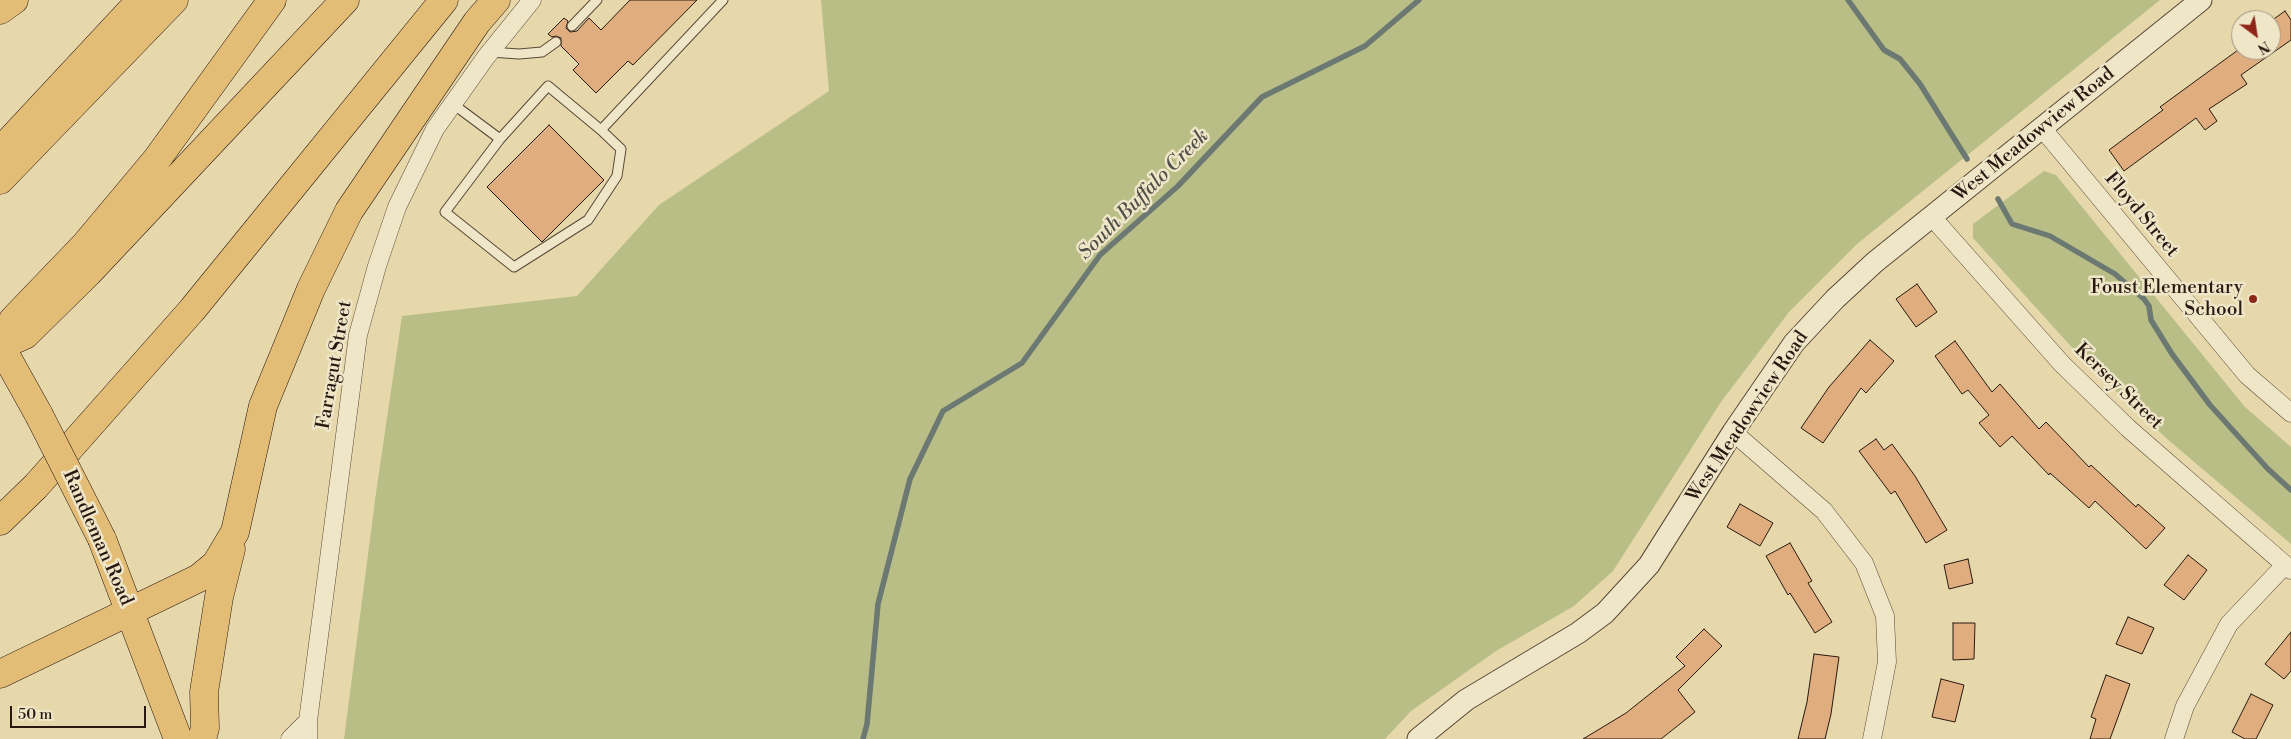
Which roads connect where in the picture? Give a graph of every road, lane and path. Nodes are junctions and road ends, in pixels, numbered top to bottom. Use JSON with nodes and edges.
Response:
{"nodes":[{"id":1,"x":14,"y":0,"type":"edge"},
{"id":2,"x":141,"y":0,"type":"edge"},
{"id":3,"x":174,"y":0,"type":"edge"},
{"id":4,"x":272,"y":0,"type":"edge"},
{"id":5,"x":345,"y":0,"type":"edge"},
{"id":6,"x":444,"y":0,"type":"edge"},
{"id":7,"x":496,"y":0,"type":"edge"},
{"id":8,"x":532,"y":0,"type":"edge"},
{"id":9,"x":723,"y":0,"type":"edge"},
{"id":10,"x":2202,"y":0,"type":"edge"},
{"id":11,"x":592,"y":1,"type":"edge"},
{"id":12,"x":0,"y":10,"type":"edge"},
{"id":13,"x":572,"y":26,"type":"dead end"},
{"id":14,"x":556,"y":42,"type":"dead end"},
{"id":15,"x":490,"y":52,"type":"junction"},
{"id":16,"x":453,"y":104,"type":"junction"},
{"id":17,"x":2042,"y":128,"type":"junction"},
{"id":18,"x":600,"y":130,"type":"junction"},
{"id":19,"x":500,"y":140,"type":"junction"},
{"id":20,"x":0,"y":154,"type":"edge"},
{"id":21,"x":0,"y":180,"type":"edge"},
{"id":22,"x":1932,"y":217,"type":"junction"},
{"id":23,"x":0,"y":346,"type":"edge"},
{"id":24,"x":2291,"y":414,"type":"edge"},
{"id":25,"x":1733,"y":432,"type":"junction"},
{"id":26,"x":0,"y":521,"type":"edge"},
{"id":27,"x":235,"y":532,"type":"junction"},
{"id":28,"x":2288,"y":568,"type":"edge"},
{"id":29,"x":131,"y":612,"type":"junction"},
{"id":30,"x":0,"y":674,"type":"edge"},
{"id":31,"x":308,"y":721,"type":"junction"},
{"id":32,"x":178,"y":739,"type":"edge"},
{"id":33,"x":202,"y":739,"type":"edge"},
{"id":34,"x":290,"y":739,"type":"edge"},
{"id":35,"x":308,"y":739,"type":"edge"},
{"id":36,"x":1418,"y":739,"type":"edge"},
{"id":37,"x":1872,"y":739,"type":"edge"},
{"id":38,"x":2174,"y":739,"type":"edge"}],
"edges":[{"from":1,"to":12,"type":"main road"},
{"from":2,"to":20,"type":"main road"},
{"from":3,"to":21,"type":"main road"},
{"from":4,"to":23,"type":"main road"},
{"from":5,"to":23,"type":"main road"},
{"from":6,"to":26,"type":"main road"},
{"from":7,"to":27,"type":"main road"},
{"from":8,"to":15,"type":"street","name":"Farragut Street"},
{"from":9,"to":18,"type":"lane"},
{"from":10,"to":17,"type":"street","name":"West Meadowview Road"},
{"from":11,"to":13,"type":"lane"},
{"from":14,"to":15,"type":"lane"},
{"from":15,"to":16,"type":"street","name":"Farragut Street"},
{"from":16,"to":19,"type":"lane"},
{"from":16,"to":31,"type":"street","name":"Farragut Street"},
{"from":17,"to":22,"type":"street","name":"West Meadowview Road"},
{"from":17,"to":24,"type":"street","name":"Floyd Street"},
{"from":18,"to":19,"type":"lane"},
{"from":18,"to":19,"type":"lane"},
{"from":22,"to":25,"type":"street","name":"West Meadowview Road"},
{"from":22,"to":28,"type":"street","name":"Kersey Street"},
{"from":23,"to":29,"type":"main road","name":"Randleman Road","bridge":true},
{"from":25,"to":36,"type":"street","name":"West Meadowview Road"},
{"from":25,"to":37,"type":"street"},
{"from":27,"to":29,"type":"main road"},
{"from":27,"to":33,"type":"main road"},
{"from":28,"to":38,"type":"street"},
{"from":29,"to":30,"type":"main road"},
{"from":29,"to":32,"type":"main road","name":"Randleman Road"},
{"from":31,"to":34,"type":"street"},
{"from":31,"to":35,"type":"street","name":"Farragut Street"}]}
